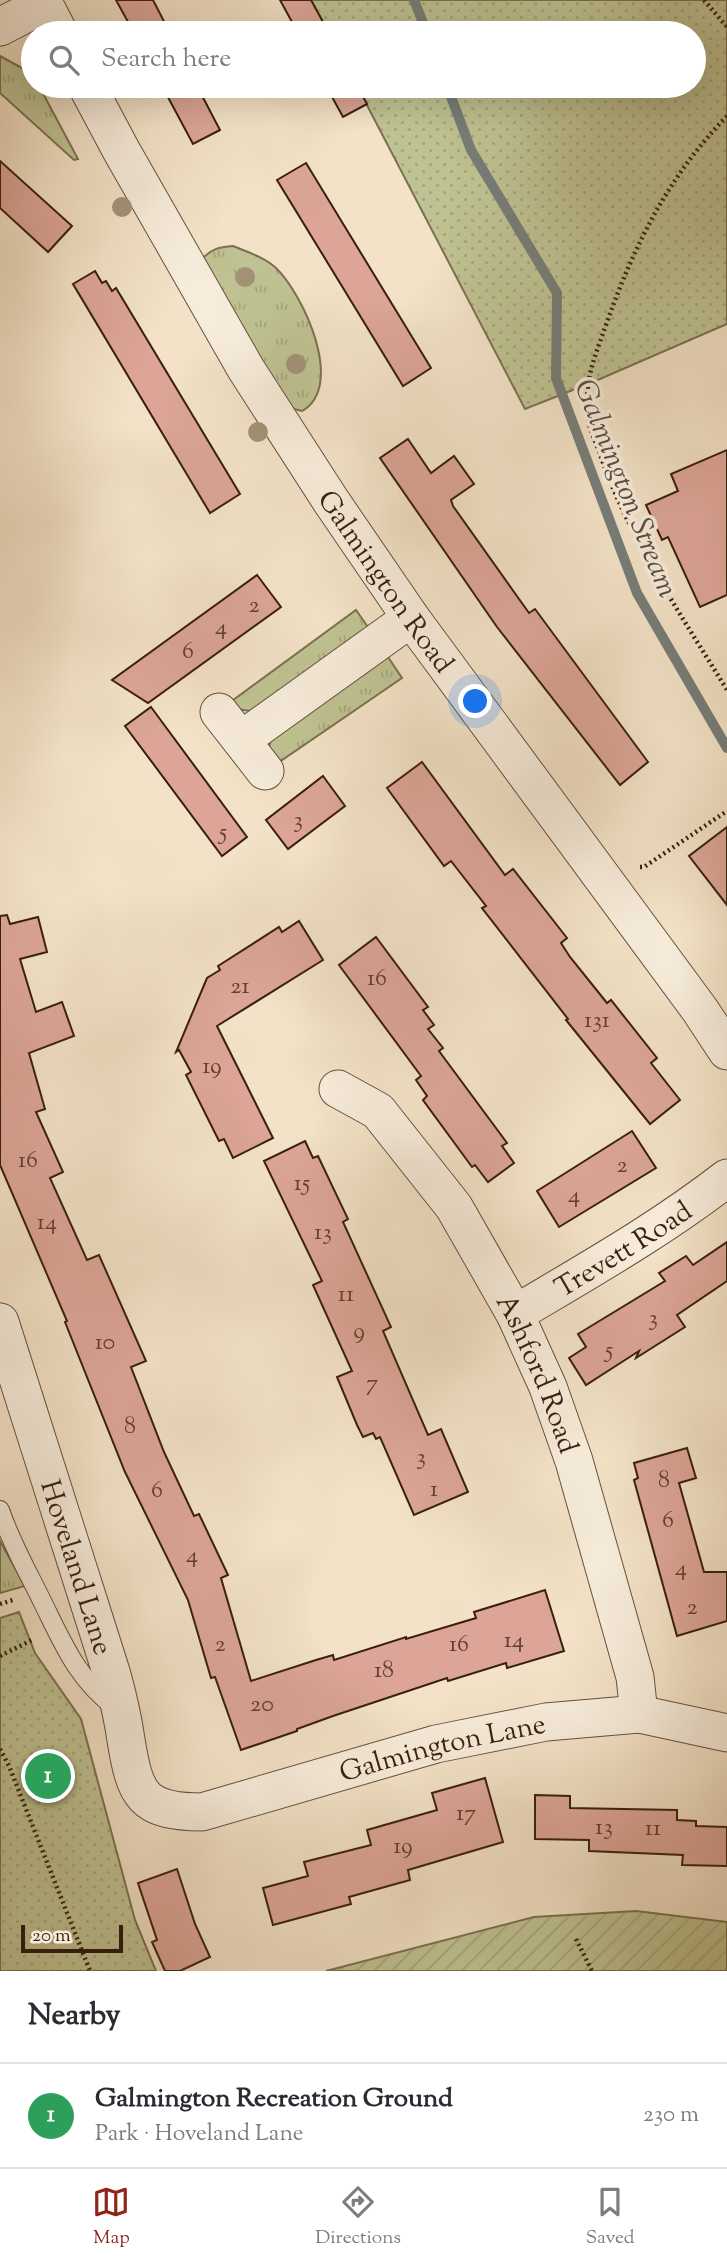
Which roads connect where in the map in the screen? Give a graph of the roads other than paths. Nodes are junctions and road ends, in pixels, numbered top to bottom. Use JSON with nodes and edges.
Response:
{"nodes":[{"id":1,"x":48,"y":12,"type":"edge"},
{"id":2,"x":0,"y":27,"type":"edge"},
{"id":3,"x":94,"y":98,"type":"edge"},
{"id":4,"x":411,"y":618,"type":"junction"},
{"id":5,"x":265,"y":771,"type":"dead end"},
{"id":6,"x":727,"y":1051,"type":"edge"},
{"id":7,"x":338,"y":1089,"type":"dead end"},
{"id":8,"x":727,"y":1178,"type":"edge"},
{"id":9,"x":515,"y":1314,"type":"junction"},
{"id":10,"x":0,"y":1322,"type":"edge"},
{"id":11,"x":0,"y":1510,"type":"edge"},
{"id":12,"x":122,"y":1712,"type":"junction"},
{"id":13,"x":639,"y":1714,"type":"junction"},
{"id":14,"x":727,"y":1734,"type":"edge"},
{"id":15,"x":160,"y":1807,"type":"joint"}],
"edges":[{"from":1,"to":2,"type":"street"},
{"from":3,"to":4,"type":"street","name":"Galmington Road"},
{"from":4,"to":5,"type":"street"},
{"from":4,"to":6,"type":"street","name":"Galmington Road"},
{"from":7,"to":9,"type":"street","name":"Ashford Road"},
{"from":8,"to":9,"type":"street","name":"Trevett Road"},
{"from":9,"to":13,"type":"street","name":"Ashford Road"},
{"from":10,"to":12,"type":"street","name":"Hoveland Lane"},
{"from":11,"to":12,"type":"lane"},
{"from":12,"to":15,"type":"street","name":"Hoveland Lane"},
{"from":13,"to":14,"type":"street","name":"Galmington Lane"},
{"from":13,"to":15,"type":"street","name":"Galmington Lane"}]}
